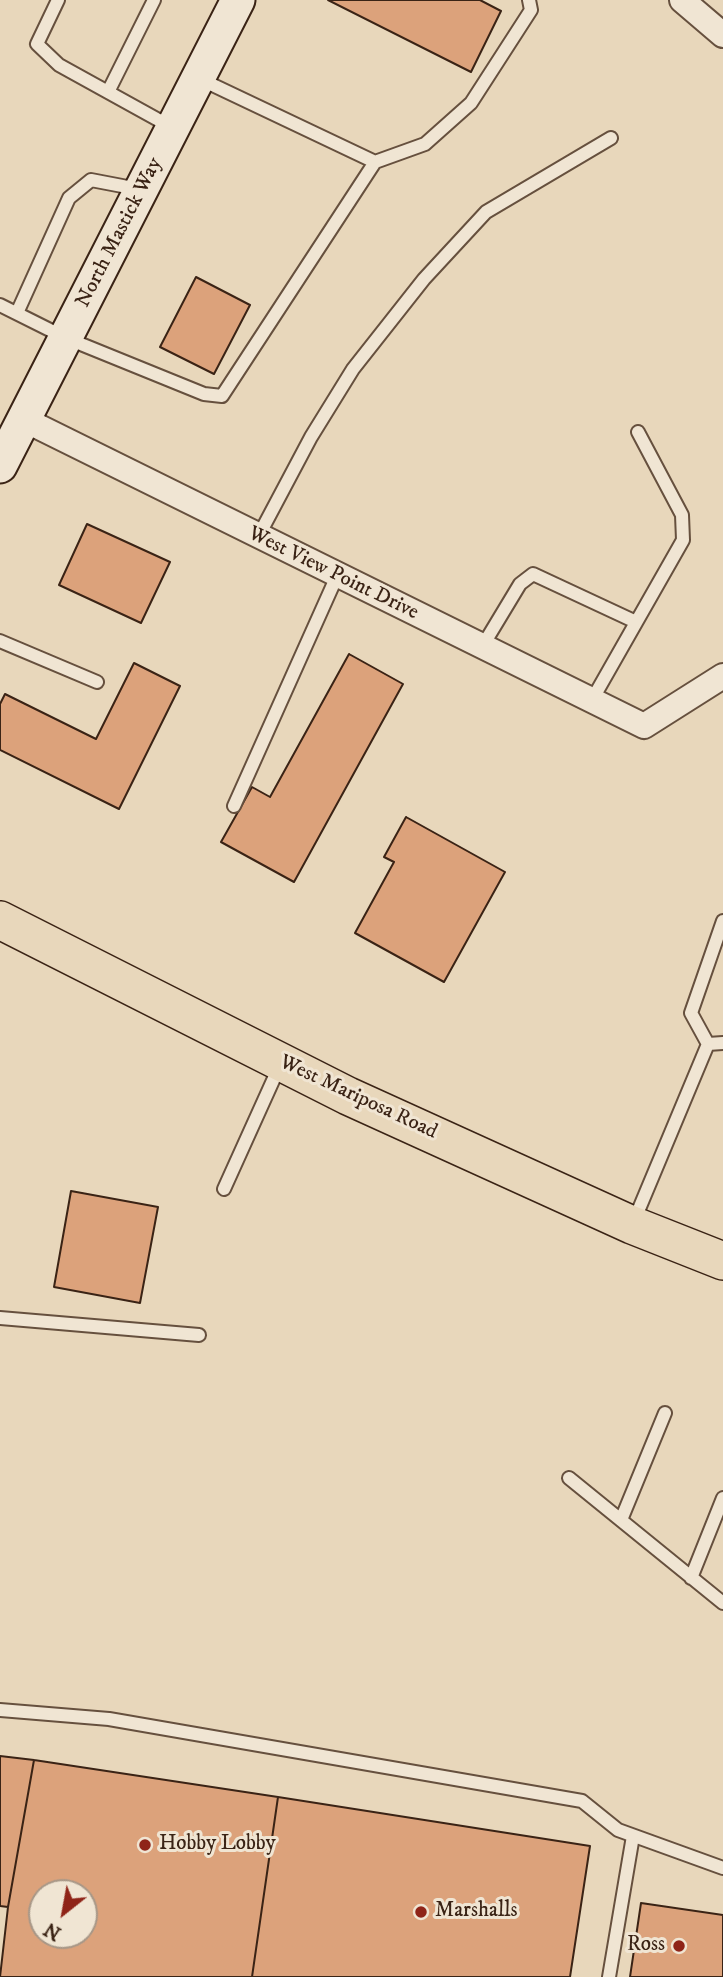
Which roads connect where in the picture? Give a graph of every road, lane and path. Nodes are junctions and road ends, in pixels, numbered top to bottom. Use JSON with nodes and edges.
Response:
{"nodes":[{"id":1,"x":58,"y":0,"type":"edge"},
{"id":2,"x":154,"y":0,"type":"edge"},
{"id":3,"x":238,"y":0,"type":"edge"},
{"id":4,"x":529,"y":0,"type":"edge"},
{"id":5,"x":682,"y":0,"type":"edge"},
{"id":6,"x":723,"y":35,"type":"edge"},
{"id":7,"x":198,"y":78,"type":"junction"},
{"id":8,"x":108,"y":92,"type":"junction"},
{"id":9,"x":173,"y":128,"type":"junction"},
{"id":10,"x":611,"y":138,"type":"dead end"},
{"id":11,"x":375,"y":162,"type":"junction"},
{"id":12,"x":142,"y":189,"type":"junction"},
{"id":13,"x":0,"y":305,"type":"edge"},
{"id":14,"x":17,"y":313,"type":"junction"},
{"id":15,"x":66,"y":338,"type":"junction"},
{"id":16,"x":25,"y":420,"type":"junction"},
{"id":17,"x":638,"y":432,"type":"dead end"},
{"id":18,"x":0,"y":466,"type":"edge"},
{"id":19,"x":258,"y":537,"type":"junction"},
{"id":20,"x":337,"y":576,"type":"junction"},
{"id":21,"x":636,"y":622,"type":"junction"},
{"id":22,"x":0,"y":641,"type":"edge"},
{"id":23,"x":482,"y":647,"type":"junction"},
{"id":24,"x":723,"y":676,"type":"edge"},
{"id":25,"x":97,"y":682,"type":"dead end"},
{"id":26,"x":592,"y":701,"type":"junction"},
{"id":27,"x":234,"y":806,"type":"dead end"},
{"id":28,"x":0,"y":920,"type":"edge"},
{"id":29,"x":723,"y":921,"type":"edge"},
{"id":30,"x":723,"y":1042,"type":"edge"},
{"id":31,"x":708,"y":1044,"type":"junction"},
{"id":32,"x":281,"y":1062,"type":"junction"},
{"id":33,"x":224,"y":1189,"type":"dead end"},
{"id":34,"x":632,"y":1225,"type":"junction"},
{"id":35,"x":723,"y":1261,"type":"edge"},
{"id":36,"x":0,"y":1318,"type":"edge"},
{"id":37,"x":199,"y":1335,"type":"dead end"},
{"id":38,"x":665,"y":1413,"type":"dead end"},
{"id":39,"x":569,"y":1478,"type":"dead end"},
{"id":40,"x":723,"y":1498,"type":"edge"},
{"id":41,"x":621,"y":1520,"type":"junction"},
{"id":42,"x":691,"y":1578,"type":"junction"},
{"id":43,"x":723,"y":1603,"type":"edge"},
{"id":44,"x":0,"y":1710,"type":"edge"},
{"id":45,"x":633,"y":1836,"type":"junction"},
{"id":46,"x":723,"y":1868,"type":"edge"},
{"id":47,"x":609,"y":1977,"type":"edge"}],
"edges":[{"from":1,"to":8,"type":"lane"},
{"from":2,"to":8,"type":"lane"},
{"from":3,"to":7,"type":"street","name":"North Mastick Way"},
{"from":4,"to":11,"type":"lane"},
{"from":5,"to":6,"type":"street"},
{"from":7,"to":9,"type":"street","name":"North Mastick Way"},
{"from":7,"to":11,"type":"lane"},
{"from":8,"to":9,"type":"lane"},
{"from":9,"to":12,"type":"street","name":"North Mastick Way"},
{"from":10,"to":19,"type":"lane"},
{"from":11,"to":15,"type":"lane"},
{"from":12,"to":14,"type":"lane"},
{"from":12,"to":15,"type":"street","name":"North Mastick Way"},
{"from":13,"to":14,"type":"lane"},
{"from":14,"to":15,"type":"lane"},
{"from":15,"to":16,"type":"street","name":"North Mastick Way"},
{"from":16,"to":18,"type":"street","name":"North Mastick Way"},
{"from":16,"to":19,"type":"street","name":"West View Point Drive"},
{"from":17,"to":21,"type":"lane"},
{"from":19,"to":20,"type":"street","name":"West View Point Drive"},
{"from":20,"to":23,"type":"street","name":"West View Point Drive"},
{"from":20,"to":27,"type":"lane"},
{"from":21,"to":23,"type":"lane"},
{"from":21,"to":26,"type":"lane"},
{"from":22,"to":25,"type":"lane"},
{"from":23,"to":26,"type":"street","name":"West View Point Drive"},
{"from":24,"to":26,"type":"street","name":"West View Point Drive"},
{"from":28,"to":32,"type":"main road","name":"West Mariposa Road"},
{"from":29,"to":31,"type":"lane"},
{"from":30,"to":31,"type":"lane"},
{"from":31,"to":34,"type":"lane"},
{"from":32,"to":33,"type":"lane"},
{"from":32,"to":34,"type":"main road","name":"West Mariposa Road"},
{"from":34,"to":35,"type":"main road","name":"West Mariposa Road"},
{"from":36,"to":37,"type":"lane"},
{"from":38,"to":41,"type":"lane"},
{"from":39,"to":41,"type":"lane"},
{"from":40,"to":42,"type":"lane"},
{"from":41,"to":42,"type":"lane"},
{"from":42,"to":43,"type":"lane"},
{"from":44,"to":45,"type":"lane"},
{"from":45,"to":46,"type":"lane"},
{"from":45,"to":47,"type":"lane"}]}
